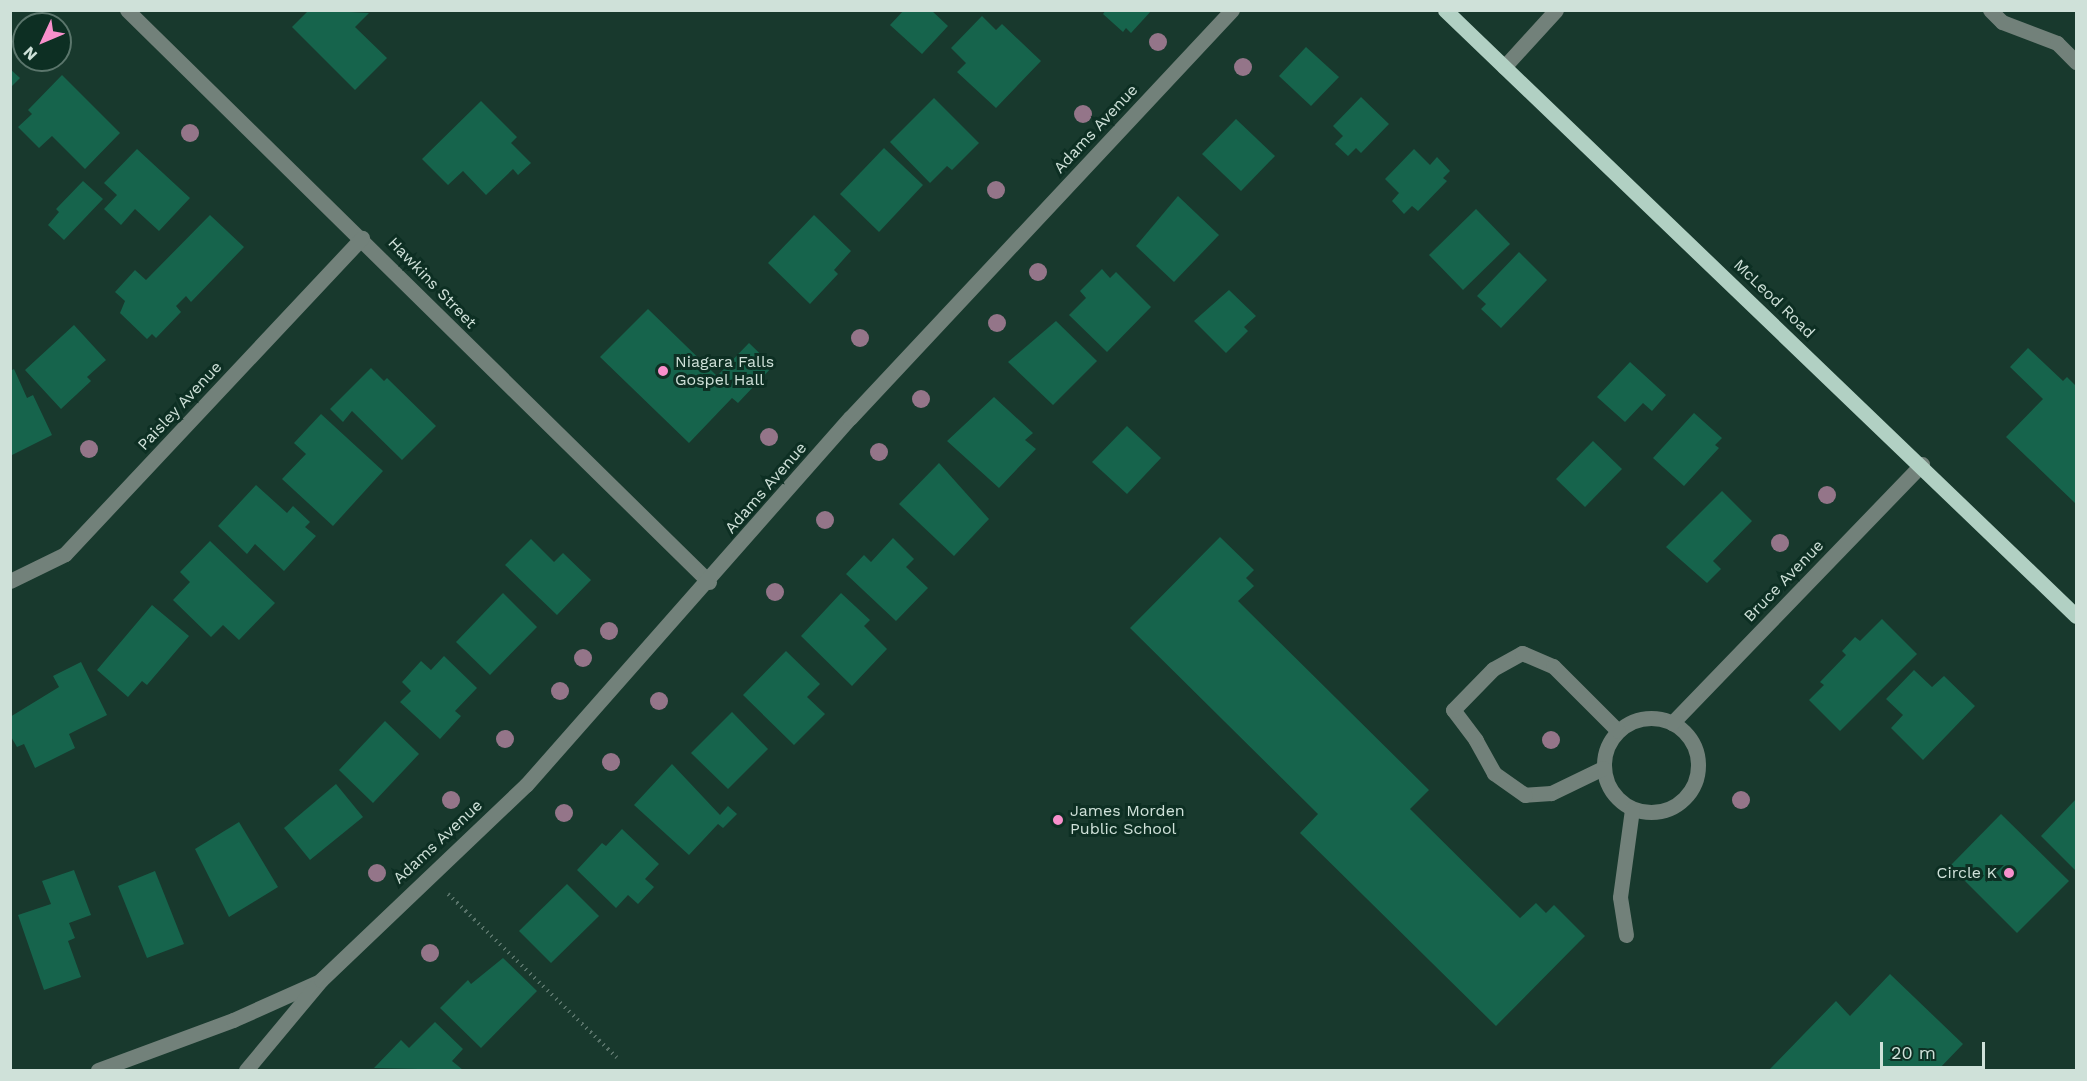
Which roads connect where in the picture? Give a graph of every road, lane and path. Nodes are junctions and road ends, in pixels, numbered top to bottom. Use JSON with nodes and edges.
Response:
{"nodes":[{"id":1,"x":127,"y":10,"type":"edge"},
{"id":2,"x":1232,"y":10,"type":"edge"},
{"id":3,"x":1445,"y":10,"type":"edge"},
{"id":4,"x":1556,"y":10,"type":"edge"},
{"id":5,"x":1990,"y":10,"type":"edge"},
{"id":6,"x":2076,"y":62,"type":"edge"},
{"id":7,"x":1504,"y":67,"type":"junction"},
{"id":8,"x":362,"y":238,"type":"junction"},
{"id":9,"x":1922,"y":464,"type":"junction"},
{"id":10,"x":10,"y":581,"type":"edge"},
{"id":11,"x":708,"y":582,"type":"junction"},
{"id":12,"x":2076,"y":616,"type":"edge"},
{"id":13,"x":1672,"y":723,"type":"junction"},
{"id":14,"x":1618,"y":731,"type":"junction"},
{"id":15,"x":1603,"y":768,"type":"junction"},
{"id":16,"x":1632,"y":809,"type":"junction"},
{"id":17,"x":428,"y":875,"type":"junction"},
{"id":18,"x":1626,"y":935,"type":"dead end"},
{"id":19,"x":321,"y":981,"type":"junction"},
{"id":20,"x":617,"y":1058,"type":"dead end"},
{"id":21,"x":98,"y":1071,"type":"edge"},
{"id":22,"x":246,"y":1071,"type":"edge"}],
"edges":[{"from":1,"to":8,"type":"street","name":"Hawkins Street"},
{"from":2,"to":11,"type":"street","name":"Adams Avenue"},
{"from":3,"to":7,"type":"main road","name":"McLeod Road"},
{"from":4,"to":7,"type":"street"},
{"from":5,"to":6,"type":"street"},
{"from":7,"to":9,"type":"main road","name":"McLeod Road"},
{"from":8,"to":10,"type":"street","name":"Paisley Avenue"},
{"from":8,"to":11,"type":"street","name":"Hawkins Street"},
{"from":9,"to":12,"type":"main road","name":"McLeod Road"},
{"from":9,"to":13,"type":"street","name":"Bruce Avenue"},
{"from":11,"to":17,"type":"street","name":"Adams Avenue"},
{"from":13,"to":14,"type":"street"},
{"from":13,"to":16,"type":"street"},
{"from":14,"to":15,"type":"street"},
{"from":14,"to":15,"type":"street"},
{"from":15,"to":16,"type":"street"},
{"from":16,"to":18,"type":"street"},
{"from":17,"to":19,"type":"street","name":"Adams Avenue"},
{"from":17,"to":20,"type":"path"},
{"from":19,"to":21,"type":"street","name":"Adams Avenue"},
{"from":19,"to":22,"type":"street","name":"Adams Avenue"}]}
